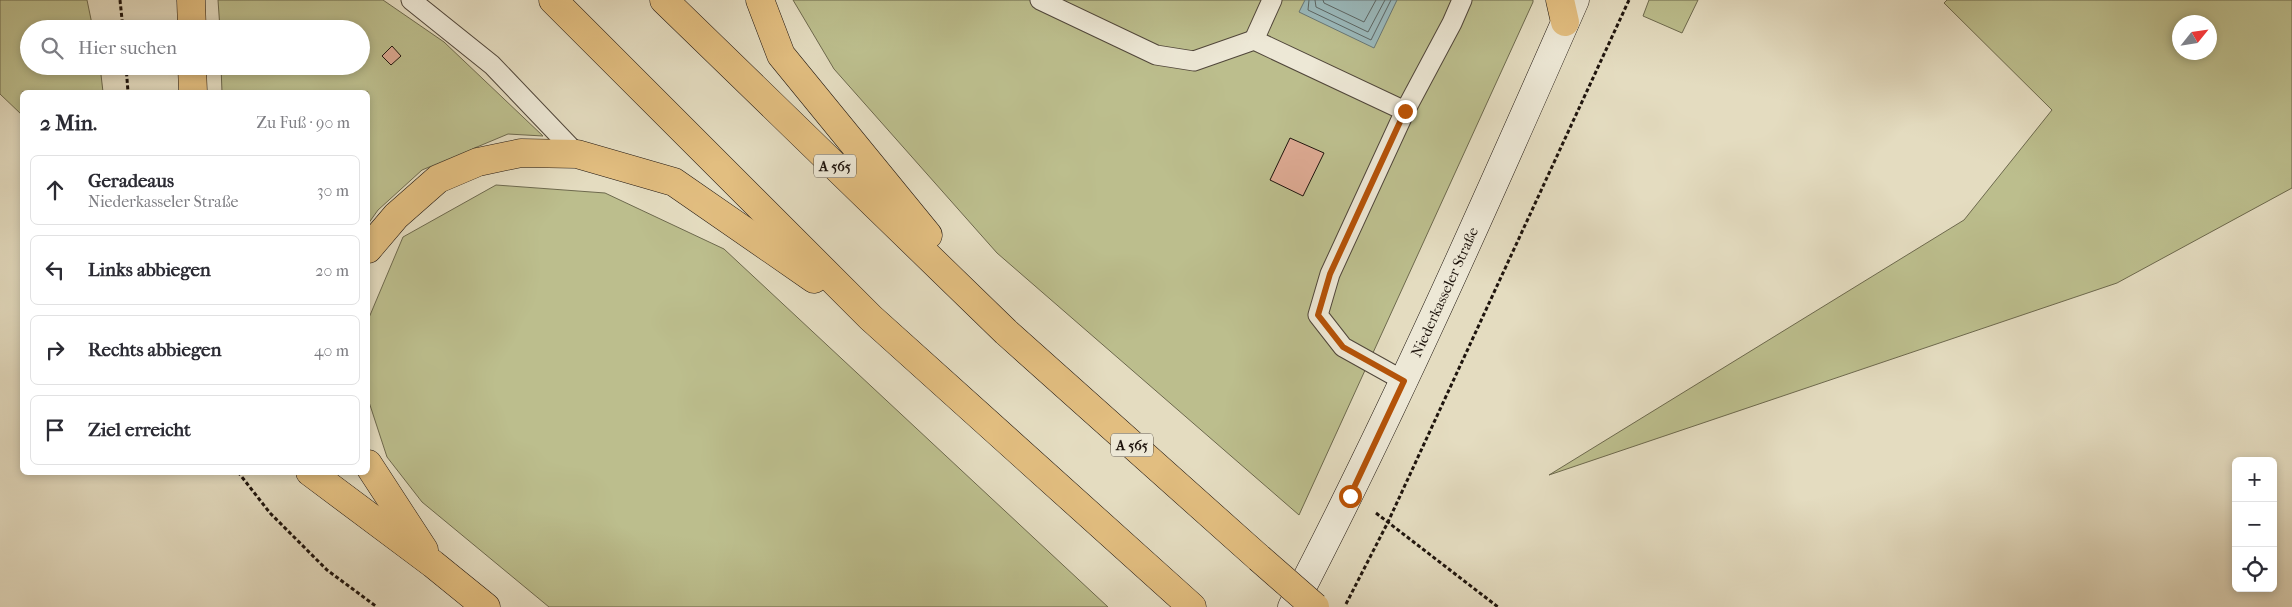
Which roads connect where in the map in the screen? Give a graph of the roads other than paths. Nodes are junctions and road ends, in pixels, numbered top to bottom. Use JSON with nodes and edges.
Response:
{"nodes":[{"id":1,"x":191,"y":0,"type":"edge"},
{"id":2,"x":411,"y":0,"type":"edge"},
{"id":3,"x":553,"y":0,"type":"edge"},
{"id":4,"x":664,"y":0,"type":"edge"},
{"id":5,"x":760,"y":0,"type":"edge"},
{"id":6,"x":1040,"y":0,"type":"edge"},
{"id":7,"x":1272,"y":0,"type":"edge"},
{"id":8,"x":1462,"y":0,"type":"edge"},
{"id":9,"x":1567,"y":7,"type":"edge"},
{"id":10,"x":192,"y":20,"type":"edge"},
{"id":11,"x":1254,"y":40,"type":"junction"},
{"id":12,"x":192,"y":75,"type":"edge"},
{"id":13,"x":193,"y":90,"type":"edge"},
{"id":14,"x":1405,"y":111,"type":"junction"},
{"id":15,"x":577,"y":154,"type":"junction"},
{"id":16,"x":370,"y":247,"type":"edge"},
{"id":17,"x":871,"y":318,"type":"junction"},
{"id":18,"x":1006,"y":332,"type":"junction"},
{"id":19,"x":1404,"y":381,"type":"junction"},
{"id":20,"x":370,"y":467,"type":"edge"},
{"id":21,"x":314,"y":475,"type":"edge"},
{"id":22,"x":432,"y":564,"type":"junction"},
{"id":23,"x":486,"y":607,"type":"edge"},
{"id":24,"x":1192,"y":607,"type":"edge"},
{"id":25,"x":1292,"y":607,"type":"edge"},
{"id":26,"x":1315,"y":607,"type":"edge"}],
"edges":[{"from":1,"to":10,"type":"highway"},
{"from":2,"to":15,"type":"lane"},
{"from":3,"to":17,"type":"highway"},
{"from":4,"to":18,"type":"highway","number":"A 565"},
{"from":5,"to":18,"type":"highway"},
{"from":6,"to":11,"type":"lane"},
{"from":7,"to":11,"type":"lane"},
{"from":8,"to":14,"type":"lane"},
{"from":9,"to":19,"type":"main road","name":"Niederkasseler Straße"},
{"from":11,"to":14,"type":"lane"},
{"from":12,"to":13,"type":"highway"},
{"from":14,"to":19,"type":"lane"},
{"from":15,"to":16,"type":"highway"},
{"from":15,"to":17,"type":"highway"},
{"from":17,"to":24,"type":"highway"},
{"from":18,"to":26,"type":"highway","number":"A 565","bridge":true},
{"from":19,"to":25,"type":"main road","name":"Niederkasseler Straße"},
{"from":20,"to":22,"type":"highway"},
{"from":21,"to":22,"type":"highway"},
{"from":22,"to":23,"type":"highway"}]}
